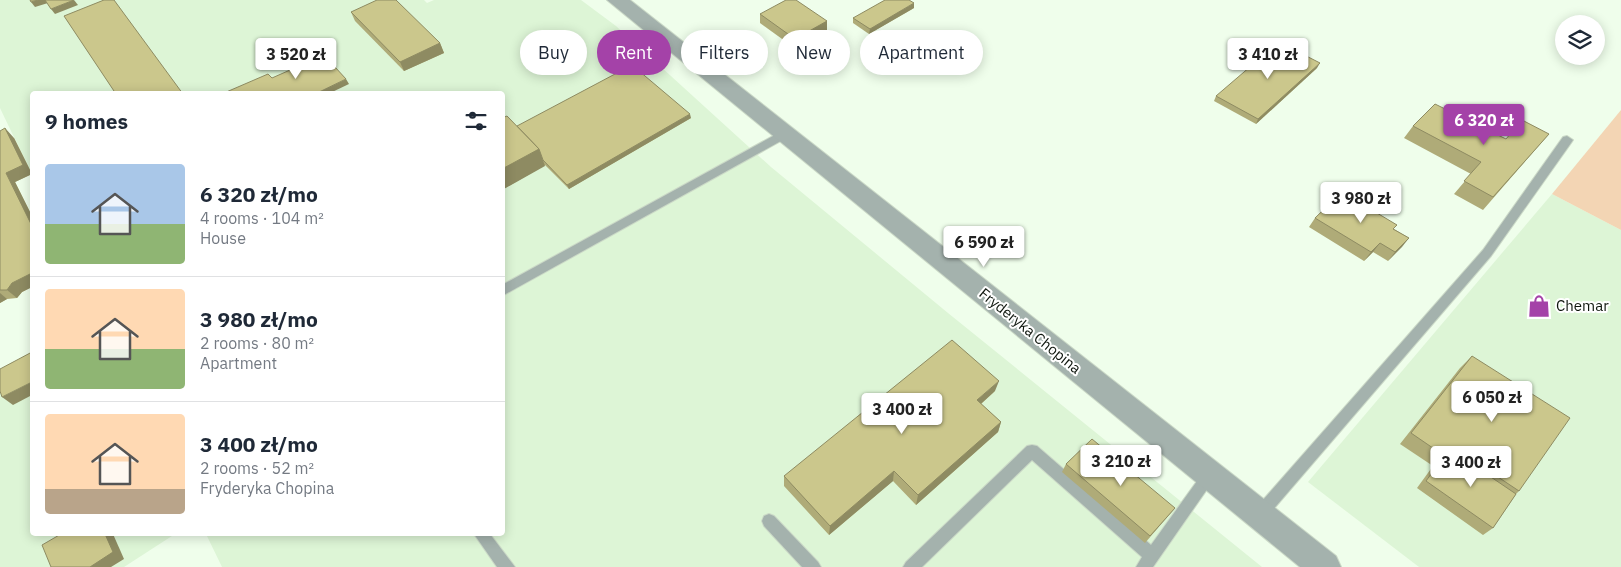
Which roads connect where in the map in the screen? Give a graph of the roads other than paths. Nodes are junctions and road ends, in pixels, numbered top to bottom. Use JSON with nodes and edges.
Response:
{"nodes":[{"id":1,"x":617,"y":0,"type":"edge"},
{"id":2,"x":784,"y":134,"type":"junction"},
{"id":3,"x":1567,"y":140,"type":"dead end"},
{"id":4,"x":505,"y":290,"type":"edge"},
{"id":5,"x":1210,"y":475,"type":"junction"},
{"id":6,"x":1260,"y":514,"type":"junction"},
{"id":7,"x":768,"y":521,"type":"dead end"},
{"id":8,"x":484,"y":536,"type":"edge"},
{"id":9,"x":1148,"y":562,"type":"edge"},
{"id":10,"x":507,"y":567,"type":"edge"},
{"id":11,"x":812,"y":567,"type":"edge"},
{"id":12,"x":911,"y":567,"type":"edge"},
{"id":13,"x":1325,"y":567,"type":"edge"}],
"edges":[{"from":1,"to":2,"type":"street","name":"Fryderyka Chopina"},
{"from":2,"to":4,"type":"lane"},
{"from":2,"to":5,"type":"street","name":"Fryderyka Chopina"},
{"from":3,"to":6,"type":"lane"},
{"from":5,"to":6,"type":"street","name":"Fryderyka Chopina"},
{"from":5,"to":9,"type":"lane"},
{"from":6,"to":13,"type":"street","name":"Fryderyka Chopina"},
{"from":7,"to":11,"type":"lane"},
{"from":8,"to":10,"type":"lane"},
{"from":9,"to":12,"type":"lane"}]}
